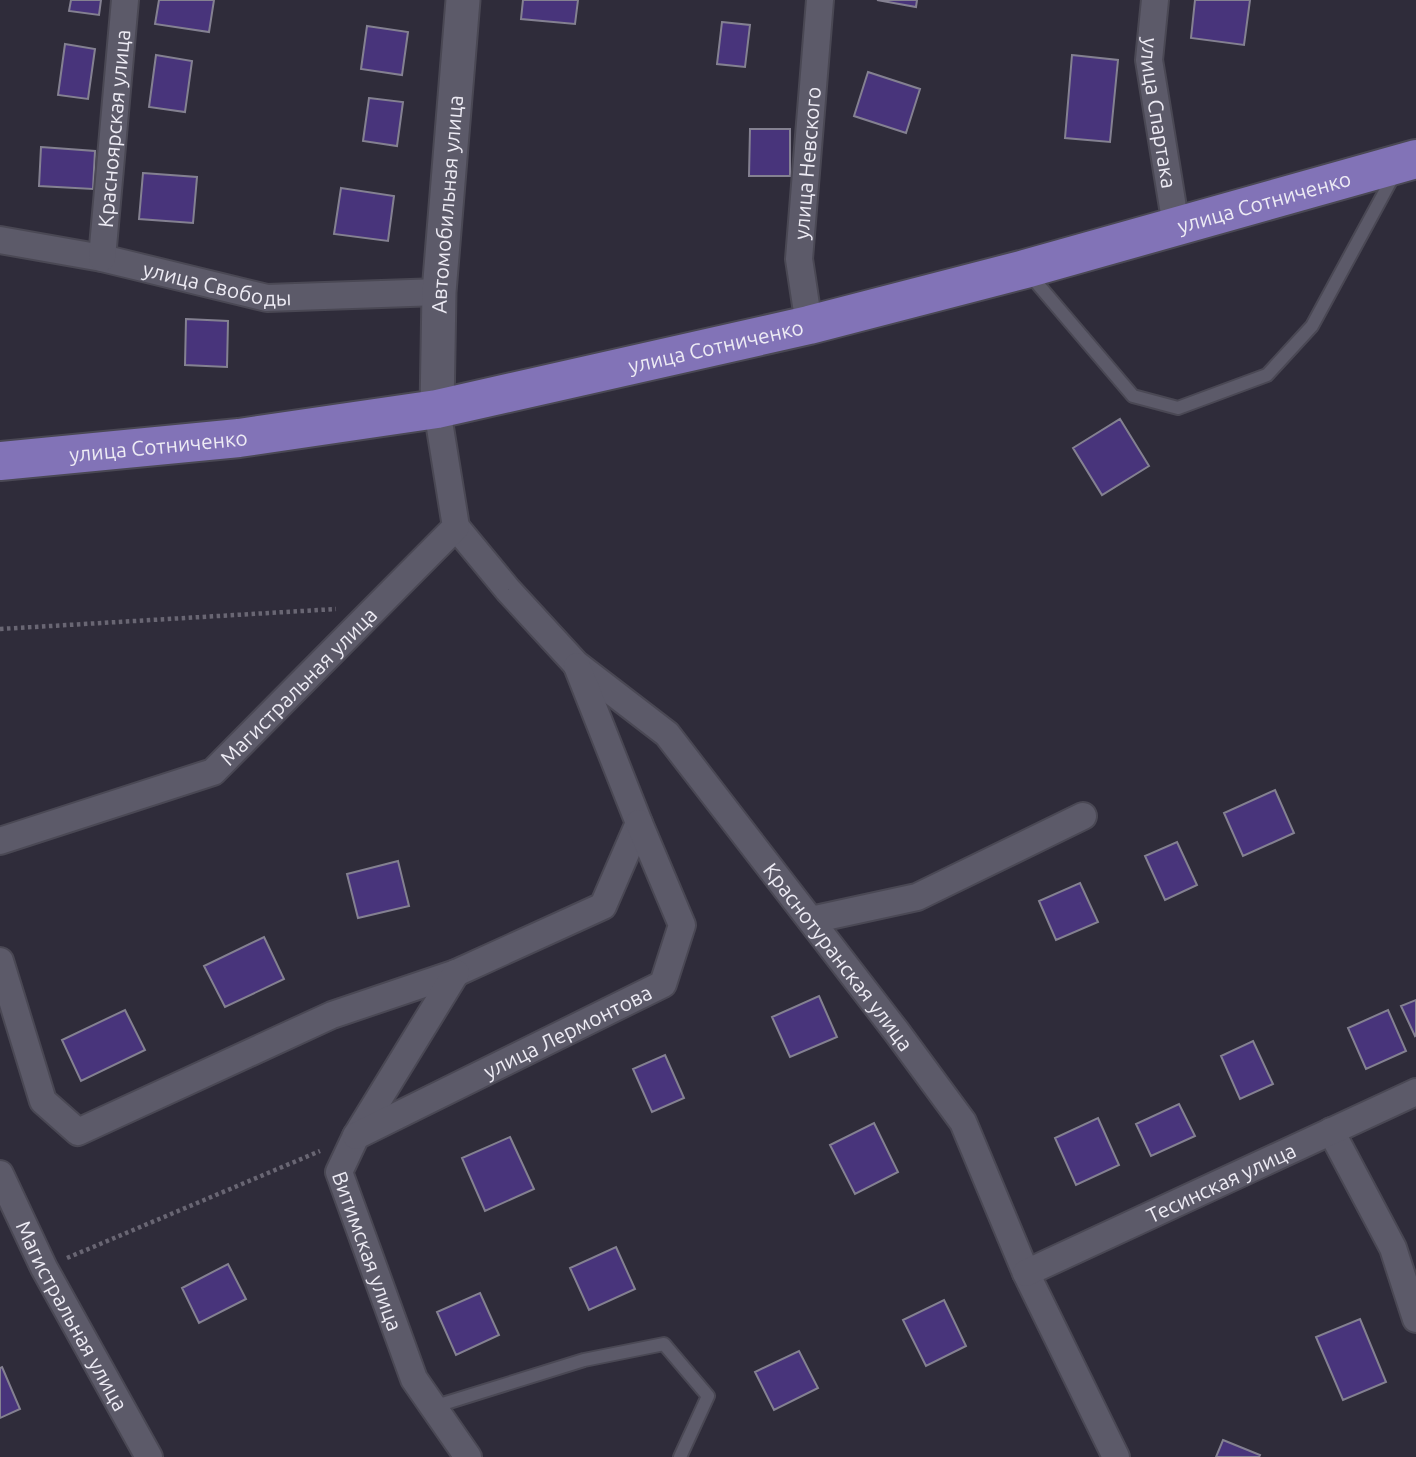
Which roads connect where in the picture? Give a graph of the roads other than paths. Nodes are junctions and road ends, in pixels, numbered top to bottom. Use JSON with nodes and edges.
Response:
{"nodes":[{"id":1,"x":125,"y":0,"type":"edge"},
{"id":2,"x":463,"y":0,"type":"edge"},
{"id":3,"x":820,"y":0,"type":"edge"},
{"id":4,"x":1155,"y":0,"type":"edge"},
{"id":5,"x":1408,"y":161,"type":"edge"},
{"id":6,"x":1176,"y":226,"type":"junction"},
{"id":7,"x":0,"y":240,"type":"edge"},
{"id":8,"x":102,"y":258,"type":"junction"},
{"id":9,"x":1025,"y":269,"type":"junction"},
{"id":10,"x":439,"y":292,"type":"junction"},
{"id":11,"x":810,"y":326,"type":"junction"},
{"id":12,"x":437,"y":409,"type":"junction"},
{"id":13,"x":0,"y":461,"type":"edge"},
{"id":14,"x":456,"y":527,"type":"junction"},
{"id":15,"x":576,"y":664,"type":"junction"},
{"id":16,"x":1083,"y":816,"type":"dead end"},
{"id":17,"x":639,"y":823,"type":"junction"},
{"id":18,"x":0,"y":841,"type":"edge"},
{"id":19,"x":811,"y":920,"type":"junction"},
{"id":20,"x":0,"y":961,"type":"edge"},
{"id":21,"x":456,"y":974,"type":"junction"},
{"id":22,"x":1416,"y":1092,"type":"edge"},
{"id":23,"x":1331,"y":1131,"type":"junction"},
{"id":24,"x":356,"y":1136,"type":"junction"},
{"id":25,"x":0,"y":1174,"type":"edge"},
{"id":26,"x":1026,"y":1273,"type":"junction"},
{"id":27,"x":1416,"y":1320,"type":"edge"},
{"id":28,"x":433,"y":1407,"type":"junction"},
{"id":29,"x":149,"y":1457,"type":"edge"},
{"id":30,"x":468,"y":1457,"type":"edge"},
{"id":31,"x":681,"y":1457,"type":"edge"},
{"id":32,"x":1116,"y":1457,"type":"edge"}],
"edges":[{"from":1,"to":8,"type":"street","name":"Красноярская улица"},
{"from":2,"to":10,"type":"street","name":"Автомобильная улица"},
{"from":3,"to":11,"type":"street","name":"улица Невского"},
{"from":4,"to":6,"type":"street","name":"улица Спартака"},
{"from":5,"to":6,"type":"main road","name":"улица Сотниченко"},
{"from":5,"to":9,"type":"lane"},
{"from":6,"to":9,"type":"main road","name":"улица Сотниченко"},
{"from":7,"to":8,"type":"street","name":"улица Свободы"},
{"from":8,"to":10,"type":"street","name":"улица Свободы"},
{"from":9,"to":11,"type":"main road","name":"улица Сотниченко"},
{"from":10,"to":12,"type":"street","name":"Автомобильная улица"},
{"from":11,"to":12,"type":"main road","name":"улица Сотниченко"},
{"from":12,"to":13,"type":"main road","name":"улица Сотниченко"},
{"from":12,"to":14,"type":"street"},
{"from":14,"to":15,"type":"street","name":"Краснотуранская улица"},
{"from":14,"to":18,"type":"street","name":"Магистральная улица"},
{"from":15,"to":17,"type":"street","name":"улица Лермонтова"},
{"from":15,"to":19,"type":"street","name":"Краснотуранская улица"},
{"from":16,"to":19,"type":"street"},
{"from":17,"to":21,"type":"street"},
{"from":17,"to":24,"type":"street","name":"улица Лермонтова"},
{"from":19,"to":26,"type":"street","name":"Краснотуранская улица"},
{"from":20,"to":21,"type":"street"},
{"from":21,"to":24,"type":"street","name":"Витимская улица"},
{"from":22,"to":23,"type":"street","name":"Тесинская улица"},
{"from":23,"to":26,"type":"street","name":"Тесинская улица"},
{"from":23,"to":27,"type":"street"},
{"from":24,"to":28,"type":"street","name":"Витимская улица"},
{"from":25,"to":29,"type":"street","name":"Магистральная улица"},
{"from":26,"to":32,"type":"street","name":"Краснотуранская улица"},
{"from":28,"to":30,"type":"street","name":"Витимская улица"},
{"from":28,"to":31,"type":"lane"}]}
